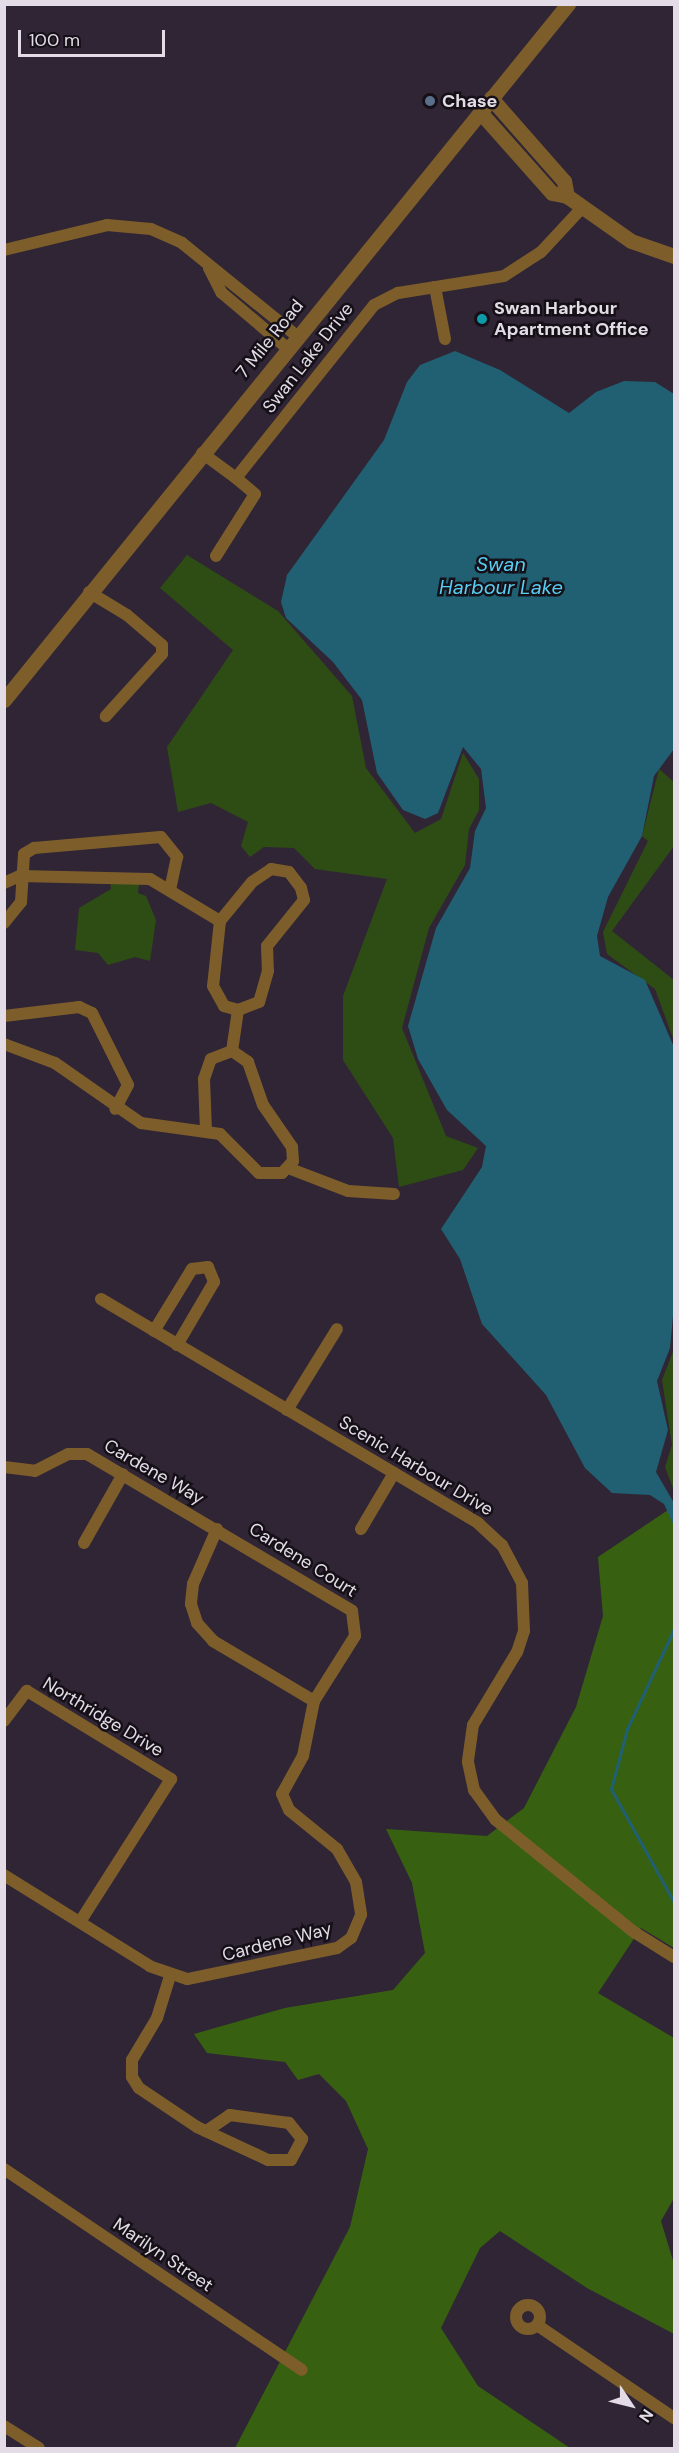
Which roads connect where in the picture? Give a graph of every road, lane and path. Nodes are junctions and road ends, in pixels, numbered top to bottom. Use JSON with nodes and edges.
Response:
{"nodes":[{"id":1,"x":568,"y":4,"type":"edge"},
{"id":2,"x":491,"y":98,"type":"junction"},
{"id":3,"x":480,"y":112,"type":"junction"},
{"id":4,"x":567,"y":196,"type":"junction"},
{"id":5,"x":580,"y":210,"type":"junction"},
{"id":6,"x":4,"y":250,"type":"edge"},
{"id":7,"x":675,"y":256,"type":"edge"},
{"id":8,"x":208,"y":266,"type":"junction"},
{"id":9,"x":435,"y":287,"type":"junction"},
{"id":10,"x":297,"y":336,"type":"junction"},
{"id":11,"x":446,"y":339,"type":"dead end"},
{"id":12,"x":287,"y":348,"type":"junction"},
{"id":13,"x":202,"y":453,"type":"junction"},
{"id":14,"x":236,"y":477,"type":"junction"},
{"id":15,"x":216,"y":556,"type":"dead end"},
{"id":16,"x":88,"y":592,"type":"junction"},
{"id":17,"x":4,"y":700,"type":"edge"},
{"id":18,"x":106,"y":716,"type":"dead end"},
{"id":19,"x":25,"y":877,"type":"junction"},
{"id":20,"x":4,"y":883,"type":"edge"},
{"id":21,"x":170,"y":890,"type":"junction"},
{"id":22,"x":220,"y":921,"type":"junction"},
{"id":23,"x":4,"y":923,"type":"edge"},
{"id":24,"x":238,"y":1010,"type":"junction"},
{"id":25,"x":4,"y":1016,"type":"edge"},
{"id":26,"x":4,"y":1044,"type":"edge"},
{"id":27,"x":232,"y":1052,"type":"junction"},
{"id":28,"x":115,"y":1109,"type":"junction"},
{"id":29,"x":206,"y":1131,"type":"junction"},
{"id":30,"x":288,"y":1168,"type":"junction"},
{"id":31,"x":393,"y":1194,"type":"dead end"},
{"id":32,"x":101,"y":1299,"type":"dead end"},
{"id":33,"x":337,"y":1329,"type":"dead end"},
{"id":34,"x":154,"y":1331,"type":"junction"},
{"id":35,"x":177,"y":1345,"type":"junction"},
{"id":36,"x":287,"y":1410,"type":"junction"},
{"id":37,"x":4,"y":1467,"type":"edge"},
{"id":38,"x":394,"y":1473,"type":"junction"},
{"id":39,"x":123,"y":1474,"type":"junction"},
{"id":40,"x":217,"y":1529,"type":"junction"},
{"id":41,"x":361,"y":1529,"type":"dead end"},
{"id":42,"x":84,"y":1544,"type":"dead end"},
{"id":43,"x":314,"y":1701,"type":"junction"},
{"id":44,"x":4,"y":1721,"type":"edge"},
{"id":45,"x":4,"y":1875,"type":"edge"},
{"id":46,"x":80,"y":1922,"type":"junction"},
{"id":47,"x":675,"y":1957,"type":"edge"},
{"id":48,"x":170,"y":1976,"type":"junction"},
{"id":49,"x":206,"y":2131,"type":"junction"},
{"id":50,"x":4,"y":2169,"type":"edge"},
{"id":51,"x":537,"y":2325,"type":"dead end"},
{"id":52,"x":302,"y":2370,"type":"dead end"},
{"id":53,"x":675,"y":2418,"type":"edge"},
{"id":54,"x":4,"y":2426,"type":"edge"},
{"id":55,"x":39,"y":2448,"type":"edge"}],
"edges":[{"from":1,"to":2,"type":"street","name":"7 Mile Road"},
{"from":2,"to":3,"type":"street","name":"7 Mile Road"},
{"from":2,"to":4,"type":"street"},
{"from":3,"to":4,"type":"street"},
{"from":3,"to":10,"type":"street","name":"7 Mile Road"},
{"from":4,"to":5,"type":"street"},
{"from":5,"to":7,"type":"street"},
{"from":5,"to":9,"type":"street","name":"Swan Lake Drive"},
{"from":6,"to":8,"type":"street"},
{"from":8,"to":10,"type":"street"},
{"from":8,"to":12,"type":"street"},
{"from":9,"to":11,"type":"street"},
{"from":9,"to":14,"type":"street","name":"Swan Lake Drive"},
{"from":10,"to":12,"type":"street","name":"7 Mile Road"},
{"from":12,"to":13,"type":"street","name":"7 Mile Road"},
{"from":13,"to":14,"type":"street"},
{"from":13,"to":16,"type":"street","name":"7 Mile Road"},
{"from":14,"to":15,"type":"street"},
{"from":16,"to":17,"type":"street","name":"7 Mile Road"},
{"from":16,"to":18,"type":"street"},
{"from":19,"to":20,"type":"street"},
{"from":19,"to":21,"type":"street"},
{"from":19,"to":21,"type":"street"},
{"from":19,"to":23,"type":"street"},
{"from":21,"to":22,"type":"street"},
{"from":22,"to":24,"type":"street"},
{"from":22,"to":24,"type":"street"},
{"from":24,"to":27,"type":"street"},
{"from":25,"to":28,"type":"street"},
{"from":26,"to":28,"type":"street"},
{"from":27,"to":29,"type":"street"},
{"from":27,"to":30,"type":"street"},
{"from":28,"to":29,"type":"street"},
{"from":29,"to":30,"type":"street"},
{"from":30,"to":31,"type":"street"},
{"from":32,"to":34,"type":"street","name":"Scenic Harbour Drive"},
{"from":33,"to":36,"type":"street"},
{"from":34,"to":35,"type":"street","name":"Scenic Harbour Drive"},
{"from":34,"to":35,"type":"street"},
{"from":35,"to":36,"type":"street","name":"Scenic Harbour Drive"},
{"from":36,"to":38,"type":"street","name":"Scenic Harbour Drive"},
{"from":37,"to":39,"type":"street","name":"Cardene Way"},
{"from":38,"to":41,"type":"street"},
{"from":38,"to":47,"type":"street","name":"Scenic Harbour Drive"},
{"from":39,"to":40,"type":"street","name":"Cardene Way"},
{"from":39,"to":42,"type":"street"},
{"from":40,"to":43,"type":"street"},
{"from":40,"to":43,"type":"street","name":"Cardene Court"},
{"from":43,"to":48,"type":"street","name":"Cardene Way"},
{"from":44,"to":46,"type":"street","name":"Northridge Drive"},
{"from":45,"to":46,"type":"street"},
{"from":46,"to":48,"type":"street"},
{"from":48,"to":49,"type":"street"},
{"from":49,"to":49,"type":"street"},
{"from":50,"to":52,"type":"street","name":"Marilyn Street"},
{"from":51,"to":53,"type":"street"},
{"from":54,"to":55,"type":"street"}]}
